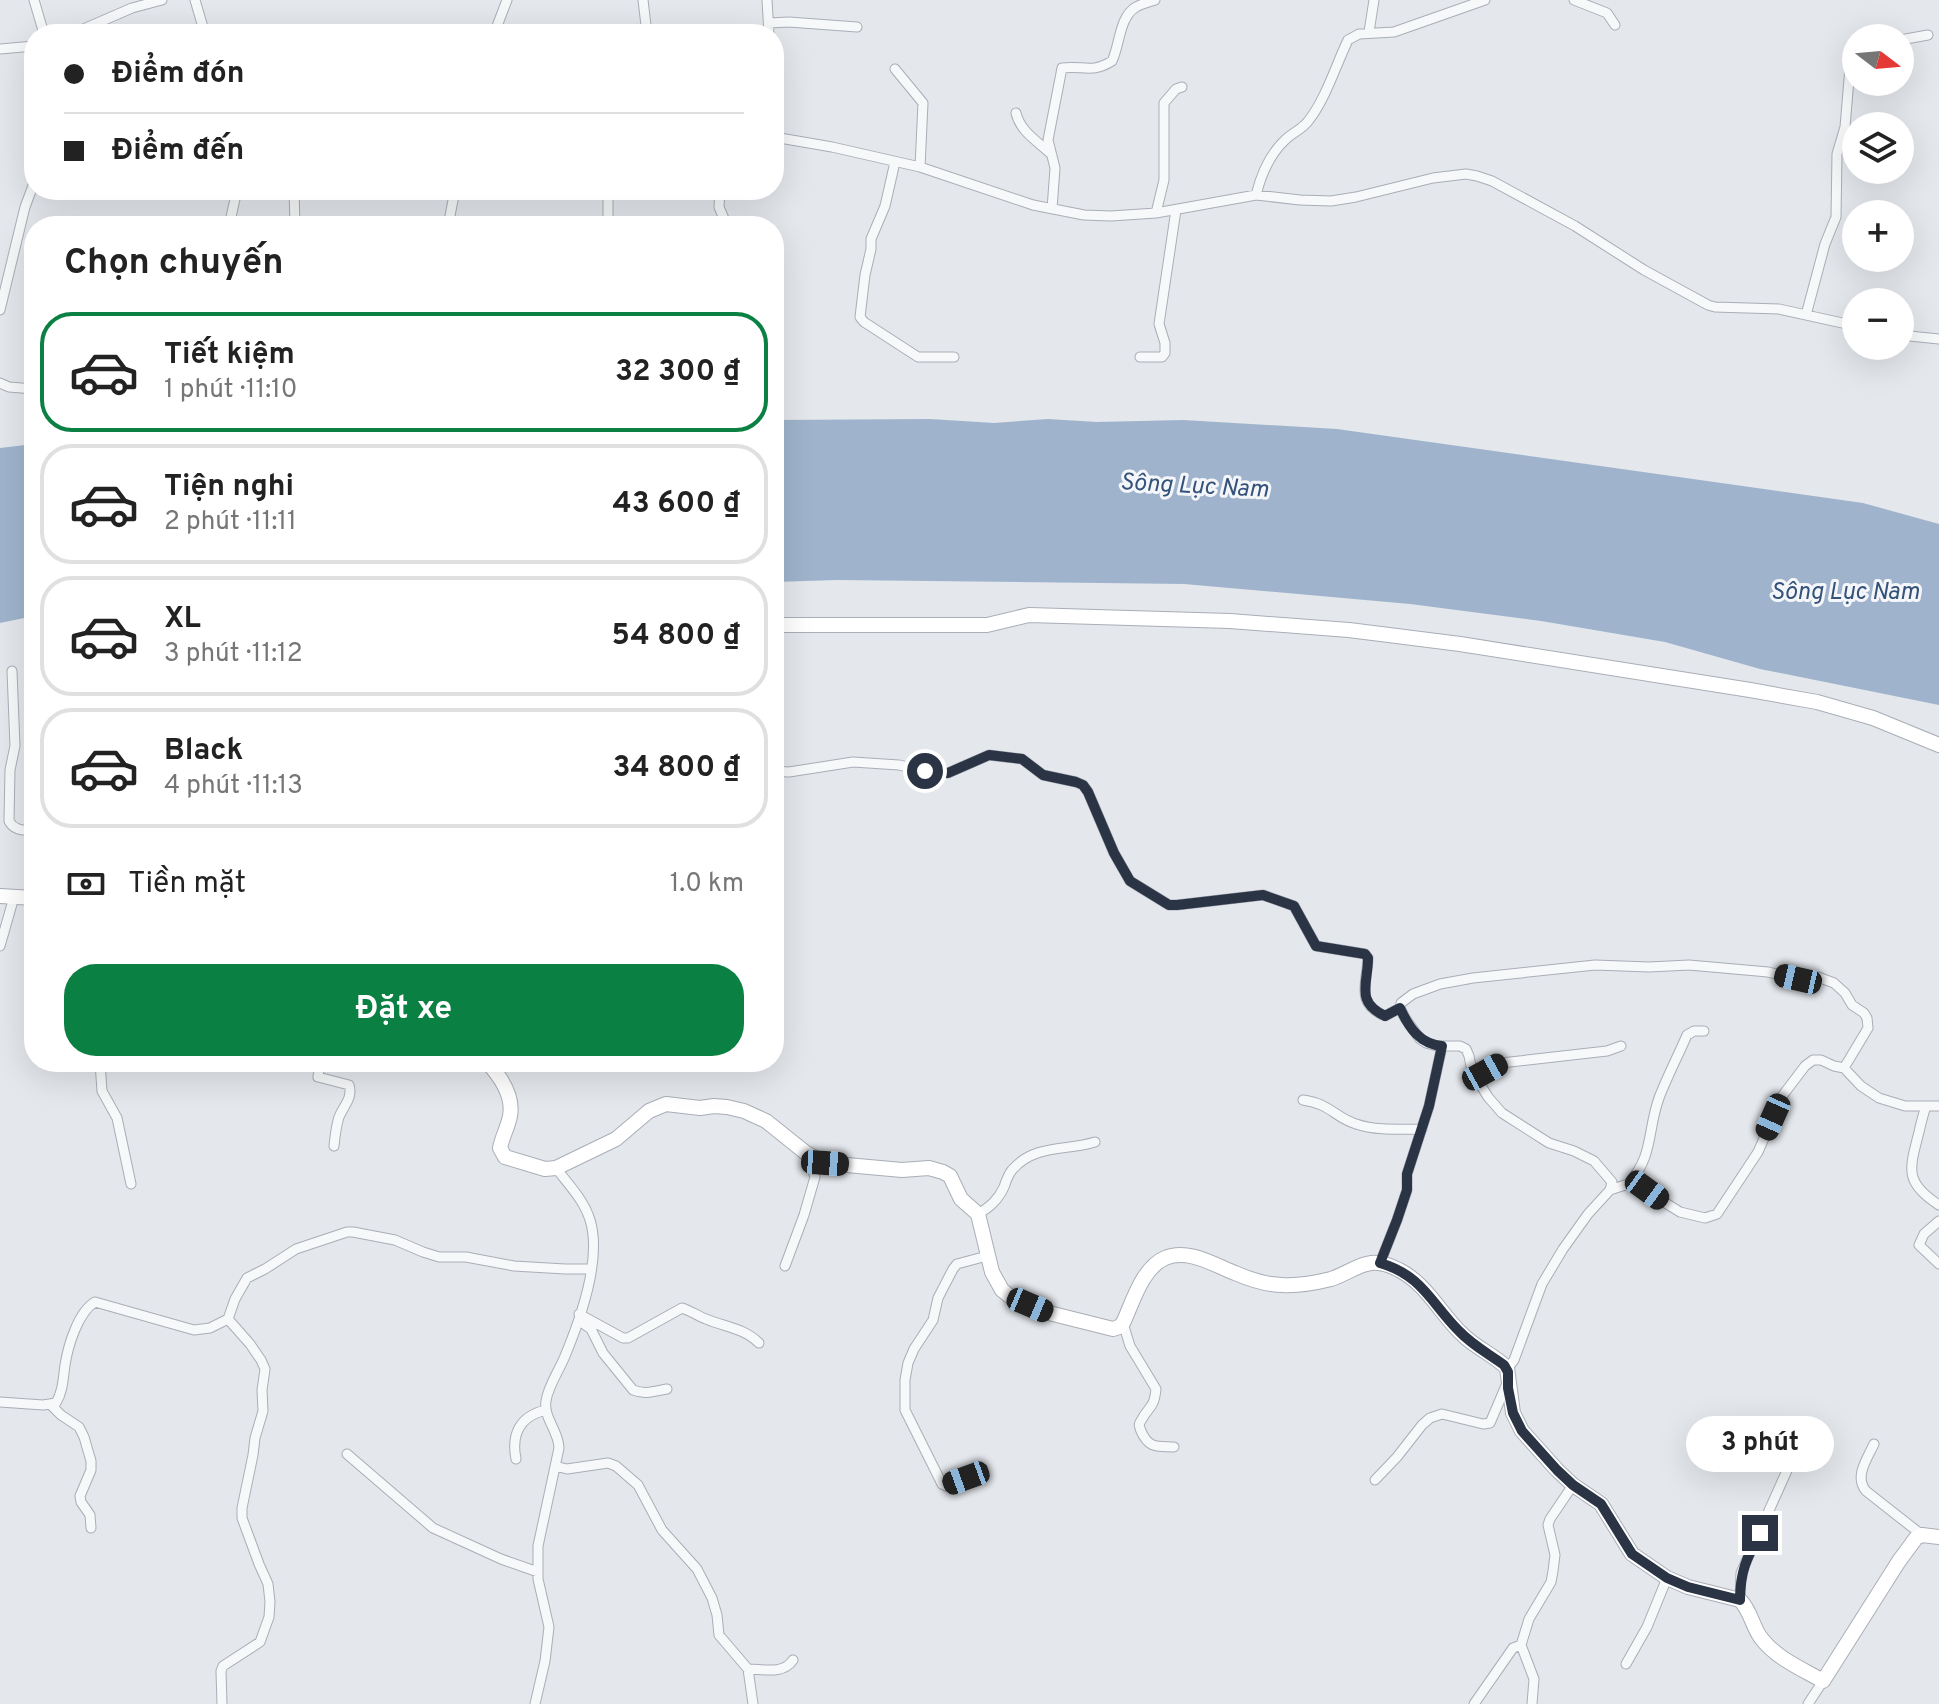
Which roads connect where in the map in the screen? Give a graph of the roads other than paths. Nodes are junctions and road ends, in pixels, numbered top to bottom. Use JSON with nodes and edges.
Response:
{"nodes":[{"id":1,"x":34,"y":0,"type":"edge"},
{"id":2,"x":162,"y":0,"type":"edge"},
{"id":3,"x":195,"y":0,"type":"edge"},
{"id":4,"x":507,"y":0,"type":"edge"},
{"id":5,"x":643,"y":0,"type":"edge"},
{"id":6,"x":767,"y":0,"type":"edge"},
{"id":7,"x":1155,"y":0,"type":"edge"},
{"id":8,"x":1374,"y":0,"type":"edge"},
{"id":9,"x":1485,"y":0,"type":"edge"},
{"id":10,"x":1574,"y":0,"type":"edge"},
{"id":11,"x":41,"y":24,"type":"edge"},
{"id":12,"x":95,"y":24,"type":"edge"},
{"id":13,"x":202,"y":24,"type":"edge"},
{"id":14,"x":498,"y":24,"type":"edge"},
{"id":15,"x":646,"y":24,"type":"edge"},
{"id":16,"x":768,"y":24,"type":"edge"},
{"id":17,"x":783,"y":24,"type":"edge"},
{"id":18,"x":1615,"y":25,"type":"dead end"},
{"id":19,"x":857,"y":27,"type":"dead end"},
{"id":20,"x":1369,"y":32,"type":"junction"},
{"id":21,"x":1928,"y":35,"type":"dead end"},
{"id":22,"x":1914,"y":38,"type":"edge"},
{"id":23,"x":24,"y":47,"type":"edge"},
{"id":24,"x":0,"y":49,"type":"edge"},
{"id":25,"x":895,"y":69,"type":"dead end"},
{"id":26,"x":1182,"y":87,"type":"dead end"},
{"id":27,"x":1848,"y":96,"type":"edge"},
{"id":28,"x":1016,"y":113,"type":"dead end"},
{"id":29,"x":784,"y":139,"type":"edge"},
{"id":30,"x":1052,"y":155,"type":"junction"},
{"id":31,"x":895,"y":162,"type":"junction"},
{"id":32,"x":920,"y":167,"type":"junction"},
{"id":33,"x":1256,"y":195,"type":"junction"},
{"id":34,"x":28,"y":200,"type":"edge"},
{"id":35,"x":1052,"y":209,"type":"junction"},
{"id":36,"x":1176,"y":210,"type":"junction"},
{"id":37,"x":1156,"y":213,"type":"junction"},
{"id":38,"x":0,"y":310,"type":"edge"},
{"id":39,"x":1806,"y":315,"type":"junction"},
{"id":40,"x":1842,"y":323,"type":"edge"},
{"id":41,"x":1914,"y":336,"type":"edge"},
{"id":42,"x":1939,"y":339,"type":"edge"},
{"id":43,"x":954,"y":357,"type":"dead end"},
{"id":44,"x":1140,"y":357,"type":"dead end"},
{"id":45,"x":0,"y":383,"type":"edge"},
{"id":46,"x":24,"y":388,"type":"edge"},
{"id":47,"x":784,"y":625,"type":"edge"},
{"id":48,"x":12,"y":671,"type":"dead end"},
{"id":49,"x":1939,"y":745,"type":"edge"},
{"id":50,"x":784,"y":772,"type":"edge"},
{"id":51,"x":24,"y":830,"type":"edge"},
{"id":52,"x":7,"y":896,"type":"edge"},
{"id":53,"x":0,"y":946,"type":"edge"},
{"id":54,"x":1400,"y":1008,"type":"junction"},
{"id":55,"x":1704,"y":1031,"type":"dead end"},
{"id":56,"x":1442,"y":1046,"type":"junction"},
{"id":57,"x":1621,"y":1046,"type":"dead end"},
{"id":58,"x":1844,"y":1068,"type":"junction"},
{"id":59,"x":101,"y":1072,"type":"edge"},
{"id":60,"x":319,"y":1072,"type":"edge"},
{"id":61,"x":495,"y":1072,"type":"edge"},
{"id":62,"x":1476,"y":1079,"type":"junction"},
{"id":63,"x":1303,"y":1100,"type":"dead end"},
{"id":64,"x":1926,"y":1106,"type":"junction"},
{"id":65,"x":1939,"y":1106,"type":"edge"},
{"id":66,"x":1422,"y":1129,"type":"junction"},
{"id":67,"x":1095,"y":1142,"type":"dead end"},
{"id":68,"x":334,"y":1146,"type":"dead end"},
{"id":69,"x":806,"y":1153,"type":"junction"},
{"id":70,"x":556,"y":1168,"type":"junction"},
{"id":71,"x":131,"y":1184,"type":"dead end"},
{"id":72,"x":1628,"y":1184,"type":"junction"},
{"id":73,"x":1610,"y":1190,"type":"junction"},
{"id":74,"x":1939,"y":1205,"type":"edge"},
{"id":75,"x":978,"y":1214,"type":"junction"},
{"id":76,"x":1939,"y":1221,"type":"edge"},
{"id":77,"x":987,"y":1256,"type":"junction"},
{"id":78,"x":1380,"y":1263,"type":"junction"},
{"id":79,"x":1939,"y":1264,"type":"edge"},
{"id":80,"x":785,"y":1266,"type":"dead end"},
{"id":81,"x":591,"y":1269,"type":"junction"},
{"id":82,"x":579,"y":1317,"type":"junction"},
{"id":83,"x":228,"y":1319,"type":"junction"},
{"id":84,"x":1123,"y":1323,"type":"junction"},
{"id":85,"x":759,"y":1343,"type":"dead end"},
{"id":86,"x":1508,"y":1375,"type":"junction"},
{"id":87,"x":667,"y":1389,"type":"dead end"},
{"id":88,"x":0,"y":1402,"type":"edge"},
{"id":89,"x":50,"y":1404,"type":"junction"},
{"id":90,"x":546,"y":1410,"type":"junction"},
{"id":91,"x":1874,"y":1444,"type":"dead end"},
{"id":92,"x":1174,"y":1447,"type":"dead end"},
{"id":93,"x":347,"y":1454,"type":"dead end"},
{"id":94,"x":1818,"y":1455,"type":"dead end"},
{"id":95,"x":516,"y":1459,"type":"dead end"},
{"id":96,"x":555,"y":1466,"type":"junction"},
{"id":97,"x":966,"y":1478,"type":"dead end"},
{"id":98,"x":1375,"y":1480,"type":"dead end"},
{"id":99,"x":1573,"y":1485,"type":"junction"},
{"id":100,"x":91,"y":1528,"type":"dead end"},
{"id":101,"x":1922,"y":1535,"type":"junction"},
{"id":102,"x":1939,"y":1537,"type":"edge"},
{"id":103,"x":538,"y":1572,"type":"junction"},
{"id":104,"x":1667,"y":1578,"type":"junction"},
{"id":105,"x":1740,"y":1600,"type":"junction"},
{"id":106,"x":1521,"y":1645,"type":"junction"},
{"id":107,"x":793,"y":1660,"type":"dead end"},
{"id":108,"x":1626,"y":1664,"type":"dead end"},
{"id":109,"x":748,"y":1669,"type":"junction"},
{"id":110,"x":1823,"y":1681,"type":"junction"},
{"id":111,"x":222,"y":1704,"type":"edge"},
{"id":112,"x":535,"y":1704,"type":"edge"},
{"id":113,"x":753,"y":1704,"type":"edge"},
{"id":114,"x":1474,"y":1704,"type":"edge"},
{"id":115,"x":1532,"y":1704,"type":"edge"},
{"id":116,"x":1808,"y":1704,"type":"edge"}],
"edges":[{"from":1,"to":11,"type":"street"},
{"from":2,"to":12,"type":"street"},
{"from":3,"to":13,"type":"street"},
{"from":4,"to":14,"type":"street"},
{"from":5,"to":15,"type":"street"},
{"from":6,"to":16,"type":"street"},
{"from":7,"to":30,"type":"street"},
{"from":8,"to":20,"type":"street"},
{"from":9,"to":20,"type":"street"},
{"from":10,"to":18,"type":"street"},
{"from":17,"to":19,"type":"street"},
{"from":20,"to":33,"type":"street"},
{"from":21,"to":22,"type":"street"},
{"from":23,"to":24,"type":"street"},
{"from":25,"to":32,"type":"street"},
{"from":26,"to":37,"type":"street"},
{"from":27,"to":39,"type":"street"},
{"from":28,"to":30,"type":"street"},
{"from":29,"to":31,"type":"street"},
{"from":30,"to":35,"type":"street"},
{"from":31,"to":32,"type":"street"},
{"from":31,"to":43,"type":"street"},
{"from":32,"to":35,"type":"street"},
{"from":33,"to":36,"type":"street"},
{"from":33,"to":39,"type":"street"},
{"from":34,"to":38,"type":"street"},
{"from":35,"to":37,"type":"street"},
{"from":36,"to":37,"type":"street"},
{"from":36,"to":44,"type":"street"},
{"from":39,"to":40,"type":"street"},
{"from":41,"to":42,"type":"street"},
{"from":45,"to":46,"type":"street"},
{"from":47,"to":49,"type":"street"},
{"from":48,"to":51,"type":"street"},
{"from":50,"to":54,"type":"street"},
{"from":52,"to":53,"type":"street"},
{"from":54,"to":56,"type":"street"},
{"from":54,"to":58,"type":"street"},
{"from":55,"to":72,"type":"street"},
{"from":56,"to":62,"type":"street"},
{"from":56,"to":66,"type":"street"},
{"from":57,"to":62,"type":"street"},
{"from":58,"to":64,"type":"street"},
{"from":58,"to":72,"type":"street"},
{"from":59,"to":71,"type":"street"},
{"from":60,"to":68,"type":"street"},
{"from":61,"to":70,"type":"street"},
{"from":62,"to":73,"type":"street"},
{"from":63,"to":66,"type":"street"},
{"from":64,"to":65,"type":"street"},
{"from":64,"to":74,"type":"street"},
{"from":66,"to":78,"type":"street"},
{"from":67,"to":75,"type":"street"},
{"from":69,"to":70,"type":"street"},
{"from":69,"to":75,"type":"street"},
{"from":69,"to":80,"type":"street"},
{"from":70,"to":81,"type":"street"},
{"from":72,"to":73,"type":"street"},
{"from":73,"to":86,"type":"street"},
{"from":75,"to":77,"type":"street"},
{"from":76,"to":79,"type":"street"},
{"from":77,"to":84,"type":"street"},
{"from":77,"to":97,"type":"street"},
{"from":78,"to":84,"type":"street"},
{"from":78,"to":86,"type":"street"},
{"from":81,"to":82,"type":"street"},
{"from":81,"to":83,"type":"street"},
{"from":82,"to":85,"type":"street"},
{"from":82,"to":87,"type":"street"},
{"from":82,"to":90,"type":"street"},
{"from":83,"to":89,"type":"street"},
{"from":83,"to":111,"type":"street"},
{"from":84,"to":92,"type":"street"},
{"from":86,"to":98,"type":"street"},
{"from":86,"to":99,"type":"street"},
{"from":88,"to":89,"type":"street"},
{"from":89,"to":100,"type":"street"},
{"from":90,"to":95,"type":"street"},
{"from":90,"to":96,"type":"street"},
{"from":91,"to":101,"type":"street"},
{"from":93,"to":103,"type":"street"},
{"from":94,"to":105,"type":"street"},
{"from":96,"to":103,"type":"street"},
{"from":96,"to":109,"type":"street"},
{"from":99,"to":104,"type":"street"},
{"from":99,"to":106,"type":"street"},
{"from":101,"to":102,"type":"street"},
{"from":101,"to":110,"type":"street"},
{"from":103,"to":112,"type":"street"},
{"from":104,"to":105,"type":"street"},
{"from":104,"to":108,"type":"street"},
{"from":105,"to":110,"type":"street"},
{"from":106,"to":114,"type":"street"},
{"from":106,"to":115,"type":"street"},
{"from":107,"to":109,"type":"street"},
{"from":109,"to":113,"type":"street"},
{"from":110,"to":116,"type":"street"}]}
